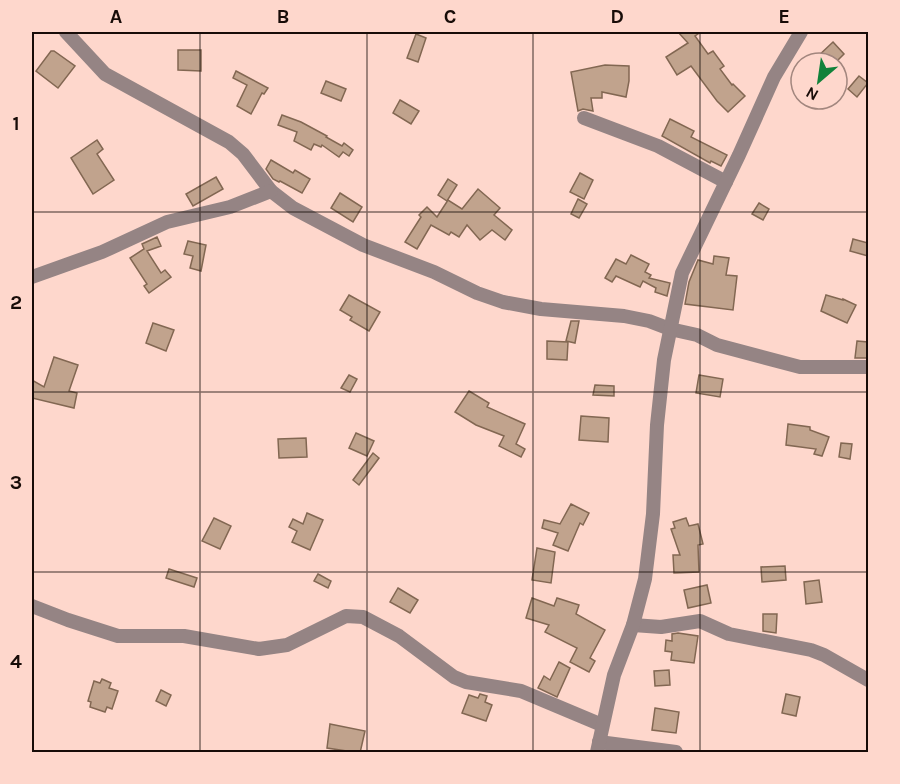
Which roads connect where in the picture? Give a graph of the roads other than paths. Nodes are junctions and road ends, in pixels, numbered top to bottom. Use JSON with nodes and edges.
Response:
{"nodes":[{"id":1,"x":66,"y":32,"type":"edge"},
{"id":2,"x":801,"y":32,"type":"edge"},
{"id":3,"x":584,"y":118,"type":"dead end"},
{"id":4,"x":726,"y":182,"type":"junction"},
{"id":5,"x":271,"y":191,"type":"junction"},
{"id":6,"x":32,"y":277,"type":"edge"},
{"id":7,"x":670,"y":329,"type":"junction"},
{"id":8,"x":868,"y":367,"type":"edge"},
{"id":9,"x":32,"y":606,"type":"edge"},
{"id":10,"x":633,"y":624,"type":"junction"},
{"id":11,"x":868,"y":680,"type":"edge"},
{"id":12,"x":602,"y":724,"type":"junction"},
{"id":13,"x":598,"y":747,"type":"edge"},
{"id":14,"x":676,"y":753,"type":"edge"}],
"edges":[{"from":1,"to":5,"type":"street"},
{"from":2,"to":4,"type":"street"},
{"from":3,"to":4,"type":"street"},
{"from":4,"to":7,"type":"street"},
{"from":5,"to":6,"type":"street"},
{"from":5,"to":7,"type":"street"},
{"from":7,"to":8,"type":"street"},
{"from":7,"to":10,"type":"street"},
{"from":9,"to":12,"type":"street"},
{"from":10,"to":11,"type":"street"},
{"from":10,"to":12,"type":"street"},
{"from":12,"to":13,"type":"street"},
{"from":13,"to":14,"type":"street"}]}
